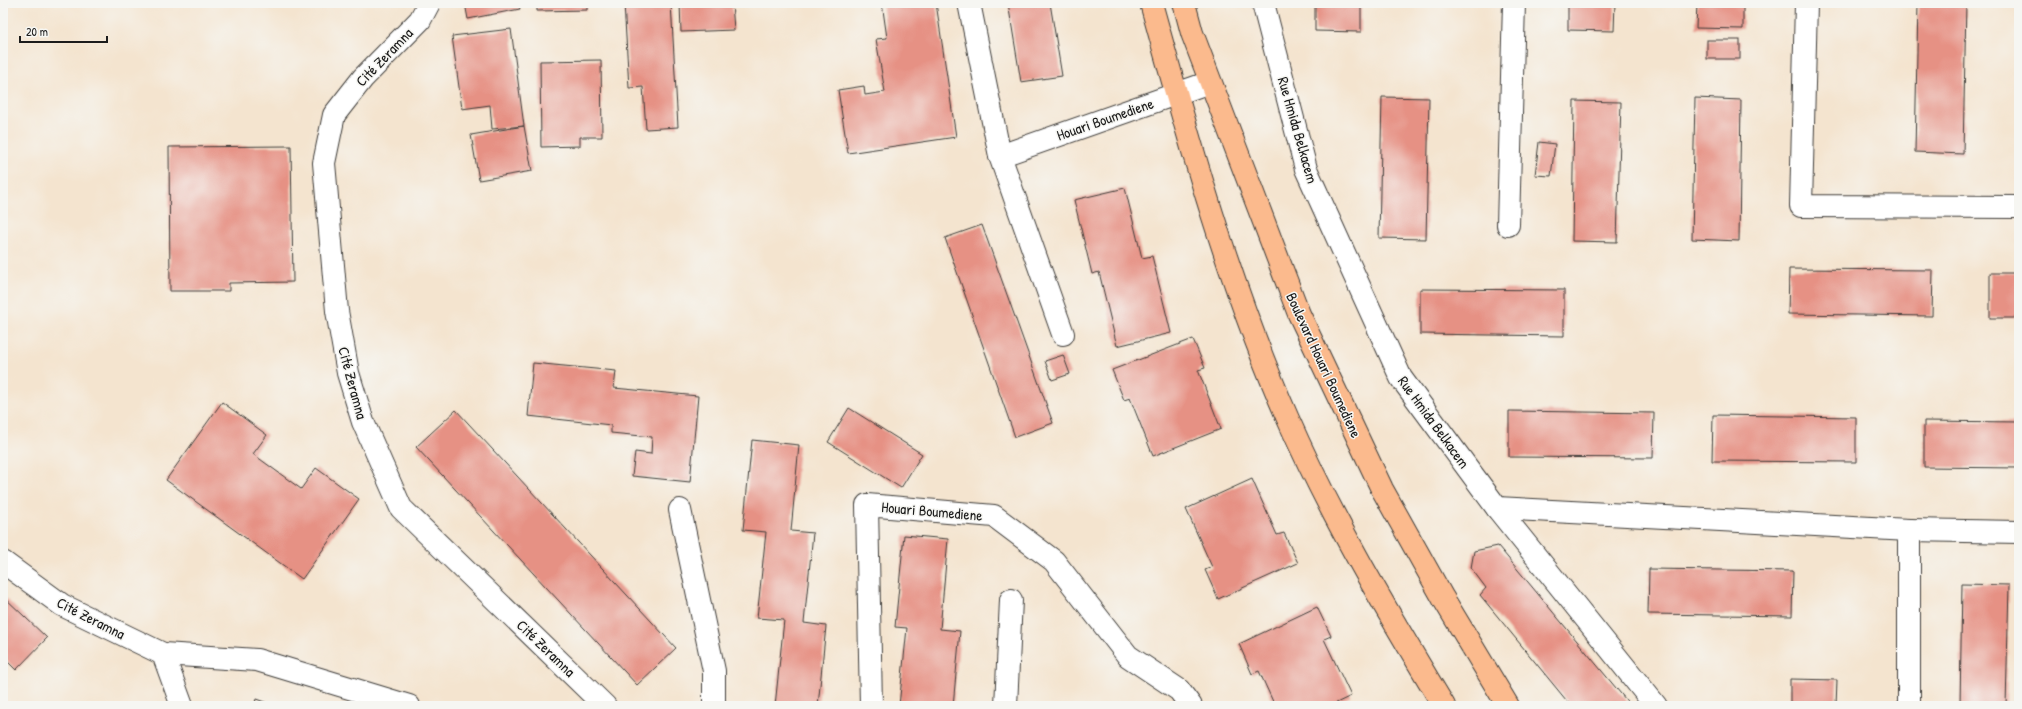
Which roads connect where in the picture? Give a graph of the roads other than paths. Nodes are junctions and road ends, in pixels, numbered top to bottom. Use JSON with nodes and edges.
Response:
{"nodes":[{"id":1,"x":429,"y":3,"type":"edge"},
{"id":2,"x":969,"y":3,"type":"edge"},
{"id":3,"x":1151,"y":3,"type":"edge"},
{"id":4,"x":1184,"y":3,"type":"edge"},
{"id":5,"x":1263,"y":3,"type":"edge"},
{"id":6,"x":1514,"y":3,"type":"edge"},
{"id":7,"x":1806,"y":3,"type":"edge"},
{"id":8,"x":1210,"y":82,"type":"junction"},
{"id":9,"x":1176,"y":94,"type":"junction"},
{"id":10,"x":1000,"y":156,"type":"junction"},
{"id":11,"x":2019,"y":207,"type":"edge"},
{"id":12,"x":1508,"y":225,"type":"dead end"},
{"id":13,"x":1063,"y":334,"type":"dead end"},
{"id":14,"x":1497,"y":508,"type":"junction"},
{"id":15,"x":680,"y":510,"type":"dead end"},
{"id":16,"x":1909,"y":530,"type":"junction"},
{"id":17,"x":2019,"y":532,"type":"edge"},
{"id":18,"x":3,"y":562,"type":"edge"},
{"id":19,"x":1011,"y":600,"type":"dead end"},
{"id":20,"x":163,"y":654,"type":"junction"},
{"id":21,"x":182,"y":706,"type":"edge"},
{"id":22,"x":409,"y":706,"type":"edge"},
{"id":23,"x":605,"y":706,"type":"edge"},
{"id":24,"x":714,"y":706,"type":"edge"},
{"id":25,"x":871,"y":706,"type":"edge"},
{"id":26,"x":1006,"y":706,"type":"edge"},
{"id":27,"x":1191,"y":706,"type":"edge"},
{"id":28,"x":1444,"y":706,"type":"edge"},
{"id":29,"x":1508,"y":706,"type":"edge"},
{"id":30,"x":1656,"y":706,"type":"edge"},
{"id":31,"x":1909,"y":706,"type":"edge"}],
"edges":[{"from":1,"to":23,"type":"street","name":"Cité Zeramna"},
{"from":2,"to":10,"type":"street"},
{"from":3,"to":9,"type":"highway"},
{"from":4,"to":8,"type":"highway","name":"Boulevard Houari Boumediene"},
{"from":5,"to":14,"type":"street","name":"Rue Hmida Belkacem"},
{"from":6,"to":12,"type":"street"},
{"from":7,"to":11,"type":"street"},
{"from":8,"to":9,"type":"street","name":"Houari Boumediene"},
{"from":8,"to":29,"type":"highway","name":"Boulevard Houari Boumediene"},
{"from":9,"to":10,"type":"street","name":"Houari Boumediene"},
{"from":9,"to":28,"type":"highway"},
{"from":10,"to":13,"type":"street"},
{"from":14,"to":16,"type":"street"},
{"from":14,"to":30,"type":"street","name":"Rue Hmida Belkacem"},
{"from":15,"to":24,"type":"street"},
{"from":16,"to":17,"type":"street"},
{"from":16,"to":31,"type":"street"},
{"from":18,"to":20,"type":"street","name":"Cité Zeramna"},
{"from":19,"to":26,"type":"street"},
{"from":20,"to":21,"type":"street"},
{"from":20,"to":22,"type":"street","name":"Cité Zeramna"},
{"from":25,"to":27,"type":"street","name":"Houari Boumediene"}]}
